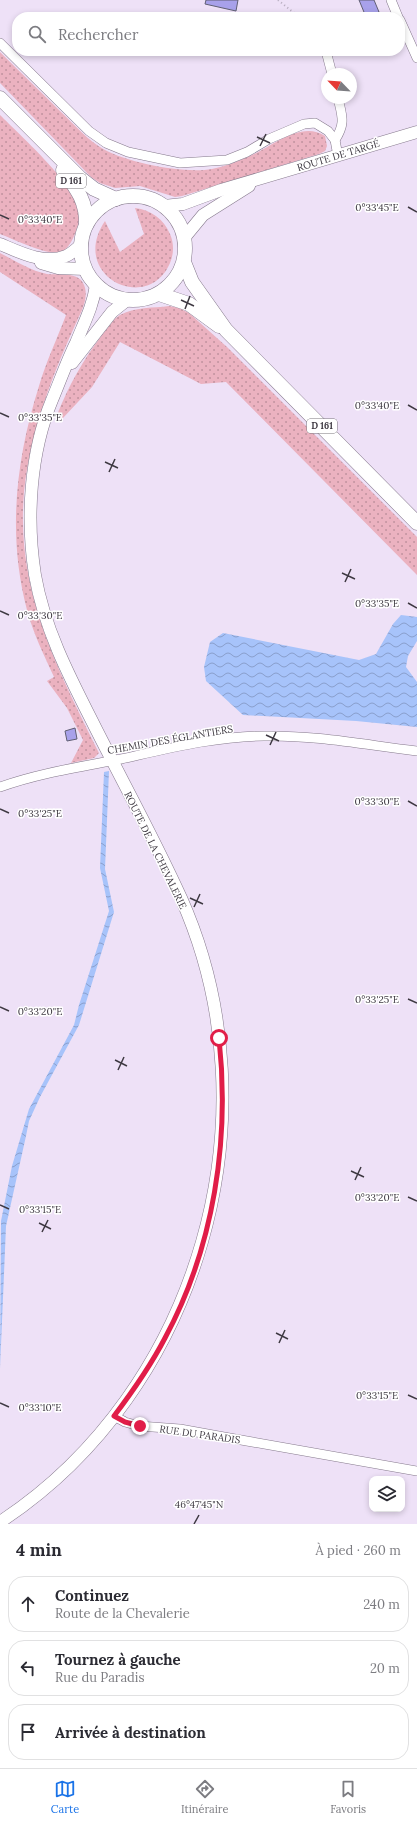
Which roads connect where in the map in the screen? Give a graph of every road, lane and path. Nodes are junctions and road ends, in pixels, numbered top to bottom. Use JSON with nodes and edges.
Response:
{"nodes":[{"id":1,"x":278,"y":0,"type":"edge"},
{"id":2,"x":391,"y":0,"type":"edge"},
{"id":3,"x":293,"y":12,"type":"edge"},
{"id":4,"x":396,"y":12,"type":"edge"},
{"id":5,"x":405,"y":31,"type":"edge"},
{"id":6,"x":0,"y":42,"type":"edge"},
{"id":7,"x":12,"y":54,"type":"edge"},
{"id":8,"x":14,"y":56,"type":"edge"},
{"id":9,"x":327,"y":56,"type":"edge"},
{"id":10,"x":417,"y":58,"type":"edge"},
{"id":11,"x":330,"y":68,"type":"edge"},
{"id":12,"x":0,"y":98,"type":"edge"},
{"id":13,"x":339,"y":104,"type":"edge"},
{"id":14,"x":417,"y":132,"type":"edge"},
{"id":15,"x":335,"y":140,"type":"junction"},
{"id":16,"x":42,"y":141,"type":"junction"},
{"id":17,"x":338,"y":156,"type":"junction"},
{"id":18,"x":260,"y":179,"type":"junction"},
{"id":19,"x":116,"y":199,"type":"junction"},
{"id":20,"x":164,"y":206,"type":"junction"},
{"id":21,"x":86,"y":226,"type":"junction"},
{"id":22,"x":184,"y":238,"type":"junction"},
{"id":23,"x":0,"y":244,"type":"edge"},
{"id":24,"x":81,"y":245,"type":"junction"},
{"id":25,"x":24,"y":255,"type":"junction"},
{"id":26,"x":184,"y":262,"type":"junction"},
{"id":27,"x":85,"y":269,"type":"junction"},
{"id":28,"x":96,"y":285,"type":"junction"},
{"id":29,"x":159,"y":294,"type":"junction"},
{"id":30,"x":126,"y":300,"type":"junction"},
{"id":31,"x":226,"y":330,"type":"junction"},
{"id":32,"x":63,"y":375,"type":"junction"},
{"id":33,"x":417,"y":523,"type":"edge"},
{"id":34,"x":417,"y":751,"type":"edge"},
{"id":35,"x":112,"y":760,"type":"junction"},
{"id":36,"x":0,"y":787,"type":"edge"},
{"id":37,"x":114,"y":1416,"type":"junction"},
{"id":38,"x":417,"y":1471,"type":"edge"},
{"id":39,"x":0,"y":1522,"type":"edge"}],
"edges":[{"from":1,"to":3,"type":"path"},
{"from":2,"to":4,"type":"street"},
{"from":5,"to":10,"type":"street"},
{"from":6,"to":7,"type":"street"},
{"from":8,"to":15,"type":"street"},
{"from":9,"to":11,"type":"street"},
{"from":12,"to":16,"type":"main road","number":"D 161"},
{"from":13,"to":15,"type":"street"},
{"from":14,"to":17,"type":"street","name":"ROUTE DE TARGÉ"},
{"from":15,"to":17,"type":"street"},
{"from":16,"to":19,"type":"main road","number":"D 161"},
{"from":16,"to":21,"type":"main road","number":"D 161"},
{"from":17,"to":18,"type":"street","name":"ROUTE DE TARGÉ"},
{"from":18,"to":20,"type":"street","name":"ROUTE DE TARGÉ"},
{"from":18,"to":22,"type":"street","name":"ROUTE DE TARGÉ"},
{"from":19,"to":20,"type":"main road"},
{"from":19,"to":21,"type":"main road"},
{"from":20,"to":22,"type":"main road"},
{"from":21,"to":24,"type":"main road"},
{"from":22,"to":26,"type":"main road"},
{"from":23,"to":25,"type":"street"},
{"from":24,"to":25,"type":"street"},
{"from":24,"to":27,"type":"main road"},
{"from":25,"to":27,"type":"street"},
{"from":26,"to":29,"type":"main road"},
{"from":26,"to":31,"type":"main road","number":"D 161"},
{"from":27,"to":28,"type":"main road"},
{"from":28,"to":30,"type":"main road"},
{"from":28,"to":32,"type":"street","name":"ROUTE DE LA CHEVALERIE"},
{"from":29,"to":30,"type":"main road"},
{"from":29,"to":31,"type":"main road","number":"D 161"},
{"from":30,"to":32,"type":"street","name":"ROUTE DE LA CHEVALERIE"},
{"from":31,"to":33,"type":"main road","number":"D 161"},
{"from":32,"to":35,"type":"street","name":"ROUTE DE LA CHEVALERIE"},
{"from":34,"to":35,"type":"street","name":"CHEMIN DES ÉGLANTIERS"},
{"from":35,"to":36,"type":"street","name":"CHEMIN DES ÉGLANTIERS"},
{"from":35,"to":37,"type":"street","name":"ROUTE DE LA CHEVALERIE"},
{"from":37,"to":38,"type":"street","name":"RUE DU PARADIS"},
{"from":37,"to":39,"type":"street"}]}
